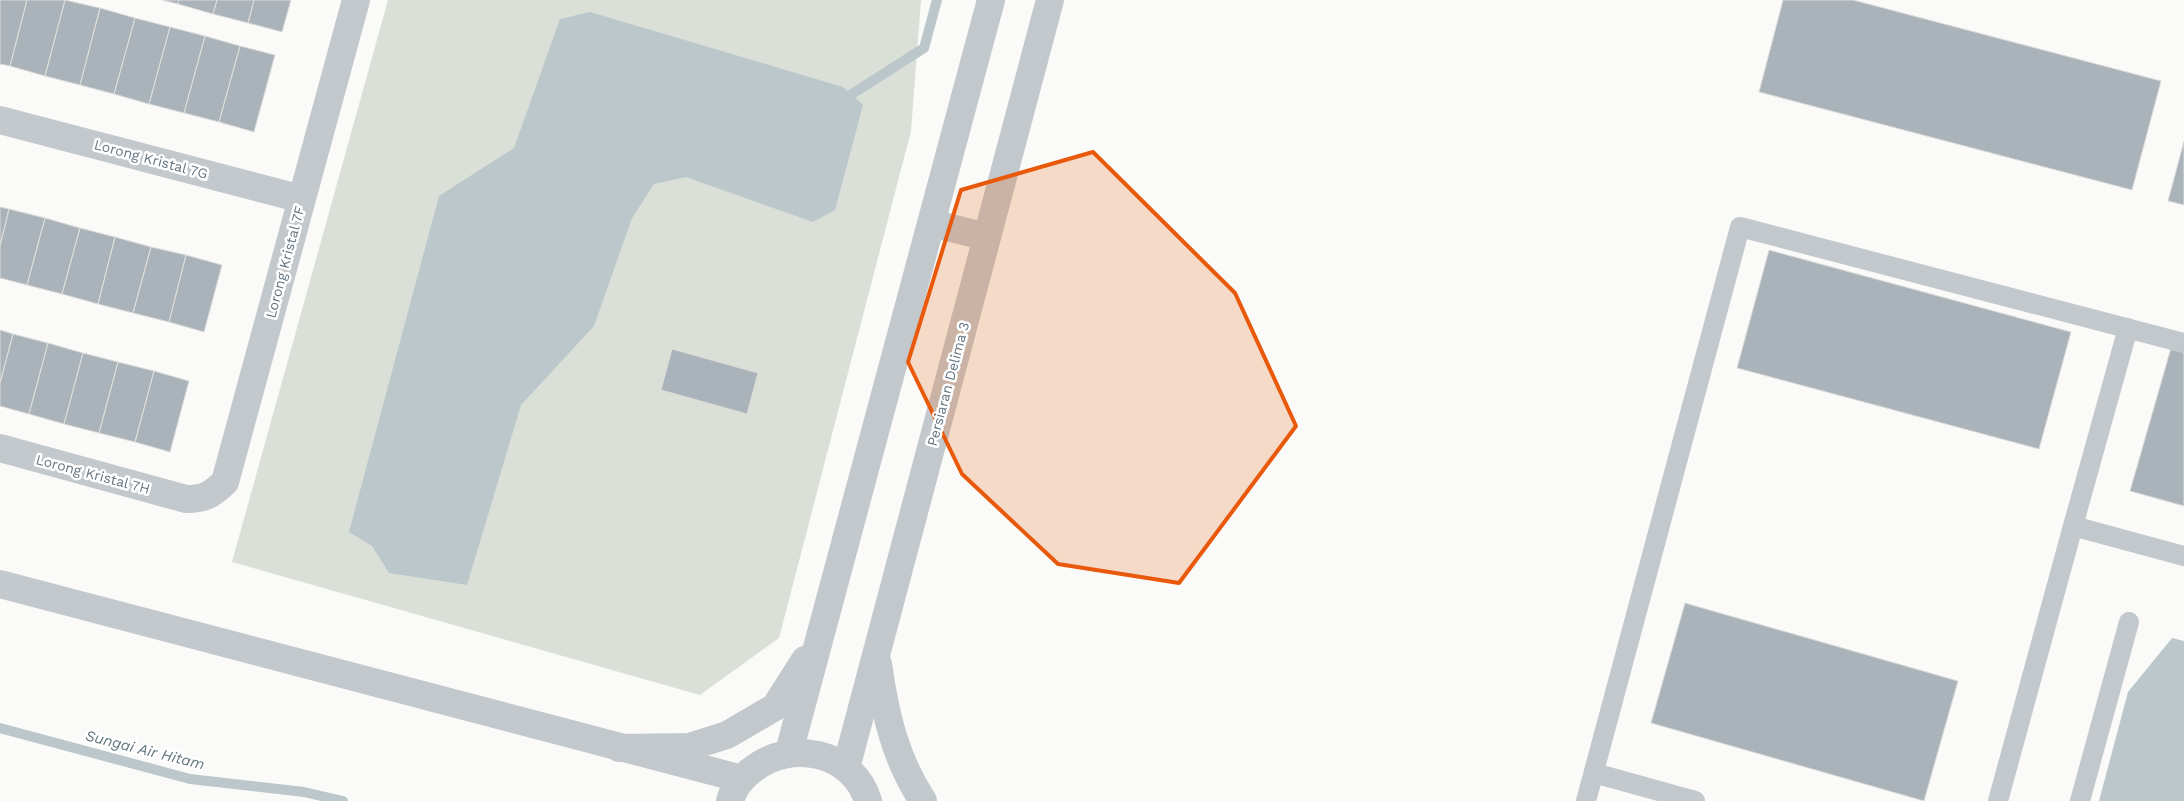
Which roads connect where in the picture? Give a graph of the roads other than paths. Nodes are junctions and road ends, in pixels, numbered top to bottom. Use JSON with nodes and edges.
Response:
{"nodes":[{"id":1,"x":356,"y":0,"type":"edge"},
{"id":2,"x":991,"y":0,"type":"edge"},
{"id":3,"x":1050,"y":0,"type":"edge"},
{"id":4,"x":0,"y":120,"type":"edge"},
{"id":5,"x":302,"y":198,"type":"junction"},
{"id":6,"x":931,"y":223,"type":"junction"},
{"id":7,"x":987,"y":238,"type":"junction"},
{"id":8,"x":2128,"y":328,"type":"junction"},
{"id":9,"x":2184,"y":343,"type":"edge"},
{"id":10,"x":0,"y":448,"type":"edge"},
{"id":11,"x":186,"y":499,"type":"joint"},
{"id":12,"x":2073,"y":526,"type":"junction"},
{"id":13,"x":2184,"y":556,"type":"edge"},
{"id":14,"x":0,"y":584,"type":"edge"},
{"id":15,"x":2129,"y":622,"type":"dead end"},
{"id":16,"x":820,"y":638,"type":"junction"},
{"id":17,"x":877,"y":652,"type":"junction"},
{"id":18,"x":619,"y":748,"type":"junction"},
{"id":19,"x":789,"y":752,"type":"junction"},
{"id":20,"x":846,"y":768,"type":"junction"},
{"id":21,"x":1594,"y":773,"type":"junction"},
{"id":22,"x":736,"y":790,"type":"edge"},
{"id":23,"x":868,"y":801,"type":"edge"},
{"id":24,"x":923,"y":801,"type":"edge"},
{"id":25,"x":1586,"y":801,"type":"edge"},
{"id":26,"x":1695,"y":801,"type":"edge"},
{"id":27,"x":1998,"y":801,"type":"edge"},
{"id":28,"x":2080,"y":801,"type":"edge"}],
"edges":[{"from":1,"to":5,"type":"street","name":"Lorong Kristal 7F"},
{"from":2,"to":6,"type":"street"},
{"from":3,"to":7,"type":"street","name":"Persiaran Delima 3"},
{"from":4,"to":5,"type":"street","name":"Lorong Kristal 7G"},
{"from":5,"to":11,"type":"street","name":"Lorong Kristal 7F"},
{"from":6,"to":7,"type":"street"},
{"from":6,"to":16,"type":"street"},
{"from":7,"to":17,"type":"street","name":"Persiaran Delima 3"},
{"from":8,"to":9,"type":"lane"},
{"from":8,"to":12,"type":"lane"},
{"from":8,"to":21,"type":"lane"},
{"from":10,"to":11,"type":"street","name":"Lorong Kristal 7H"},
{"from":12,"to":13,"type":"lane"},
{"from":12,"to":27,"type":"lane"},
{"from":14,"to":18,"type":"street"},
{"from":15,"to":28,"type":"lane"},
{"from":16,"to":18,"type":"street"},
{"from":16,"to":19,"type":"street"},
{"from":17,"to":20,"type":"street","name":"Persiaran Delima 3"},
{"from":17,"to":24,"type":"street"},
{"from":18,"to":22,"type":"street"},
{"from":19,"to":20,"type":"street"},
{"from":19,"to":22,"type":"street"},
{"from":20,"to":23,"type":"street"},
{"from":21,"to":25,"type":"lane"},
{"from":21,"to":26,"type":"lane"}]}
